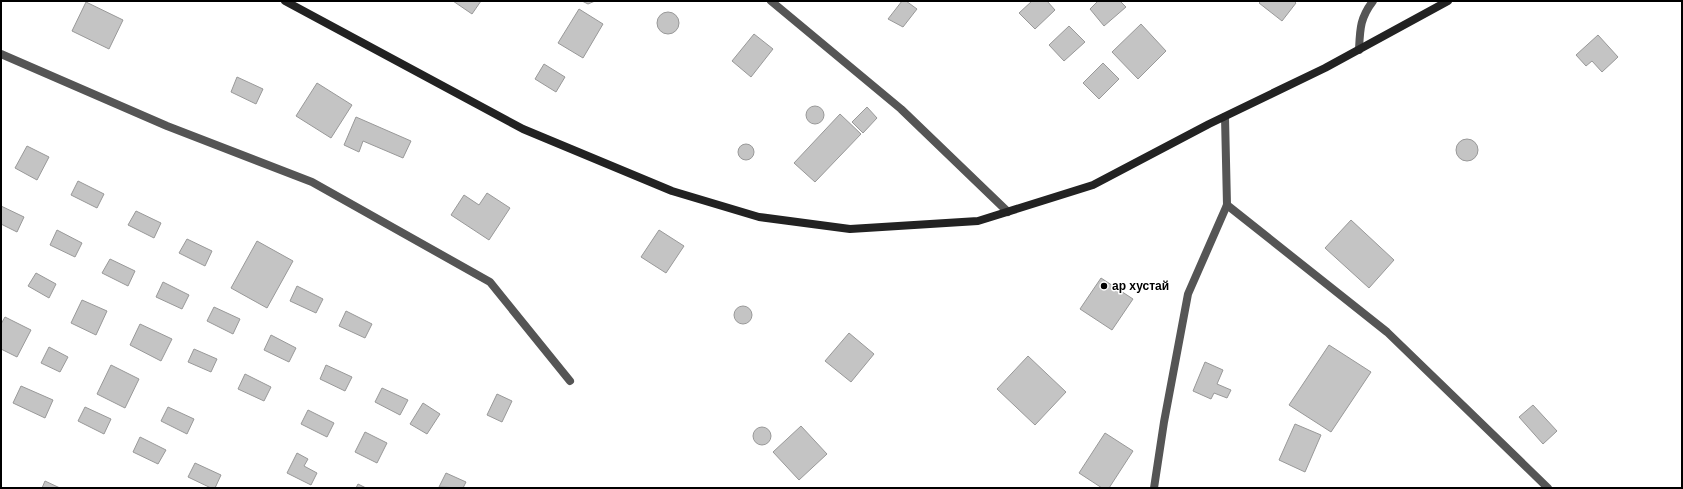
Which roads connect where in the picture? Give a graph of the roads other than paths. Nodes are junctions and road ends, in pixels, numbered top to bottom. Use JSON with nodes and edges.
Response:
{"nodes":[{"id":1,"x":285,"y":1,"type":"edge"},
{"id":2,"x":772,"y":1,"type":"edge"},
{"id":3,"x":1373,"y":1,"type":"edge"},
{"id":4,"x":1448,"y":1,"type":"edge"},
{"id":5,"x":1358,"y":50,"type":"junction"},
{"id":6,"x":1,"y":54,"type":"edge"},
{"id":7,"x":1225,"y":117,"type":"junction"},
{"id":8,"x":1227,"y":205,"type":"junction"},
{"id":9,"x":1008,"y":212,"type":"junction"},
{"id":10,"x":570,"y":381,"type":"dead end"},
{"id":11,"x":1154,"y":488,"type":"edge"},
{"id":12,"x":1548,"y":488,"type":"edge"}],
"edges":[{"from":1,"to":9,"type":"main road"},
{"from":2,"to":9,"type":"street"},
{"from":3,"to":5,"type":"street"},
{"from":4,"to":5,"type":"main road"},
{"from":5,"to":7,"type":"main road"},
{"from":6,"to":10,"type":"street"},
{"from":7,"to":8,"type":"street"},
{"from":7,"to":9,"type":"main road"},
{"from":8,"to":11,"type":"street"},
{"from":8,"to":12,"type":"street"}]}
